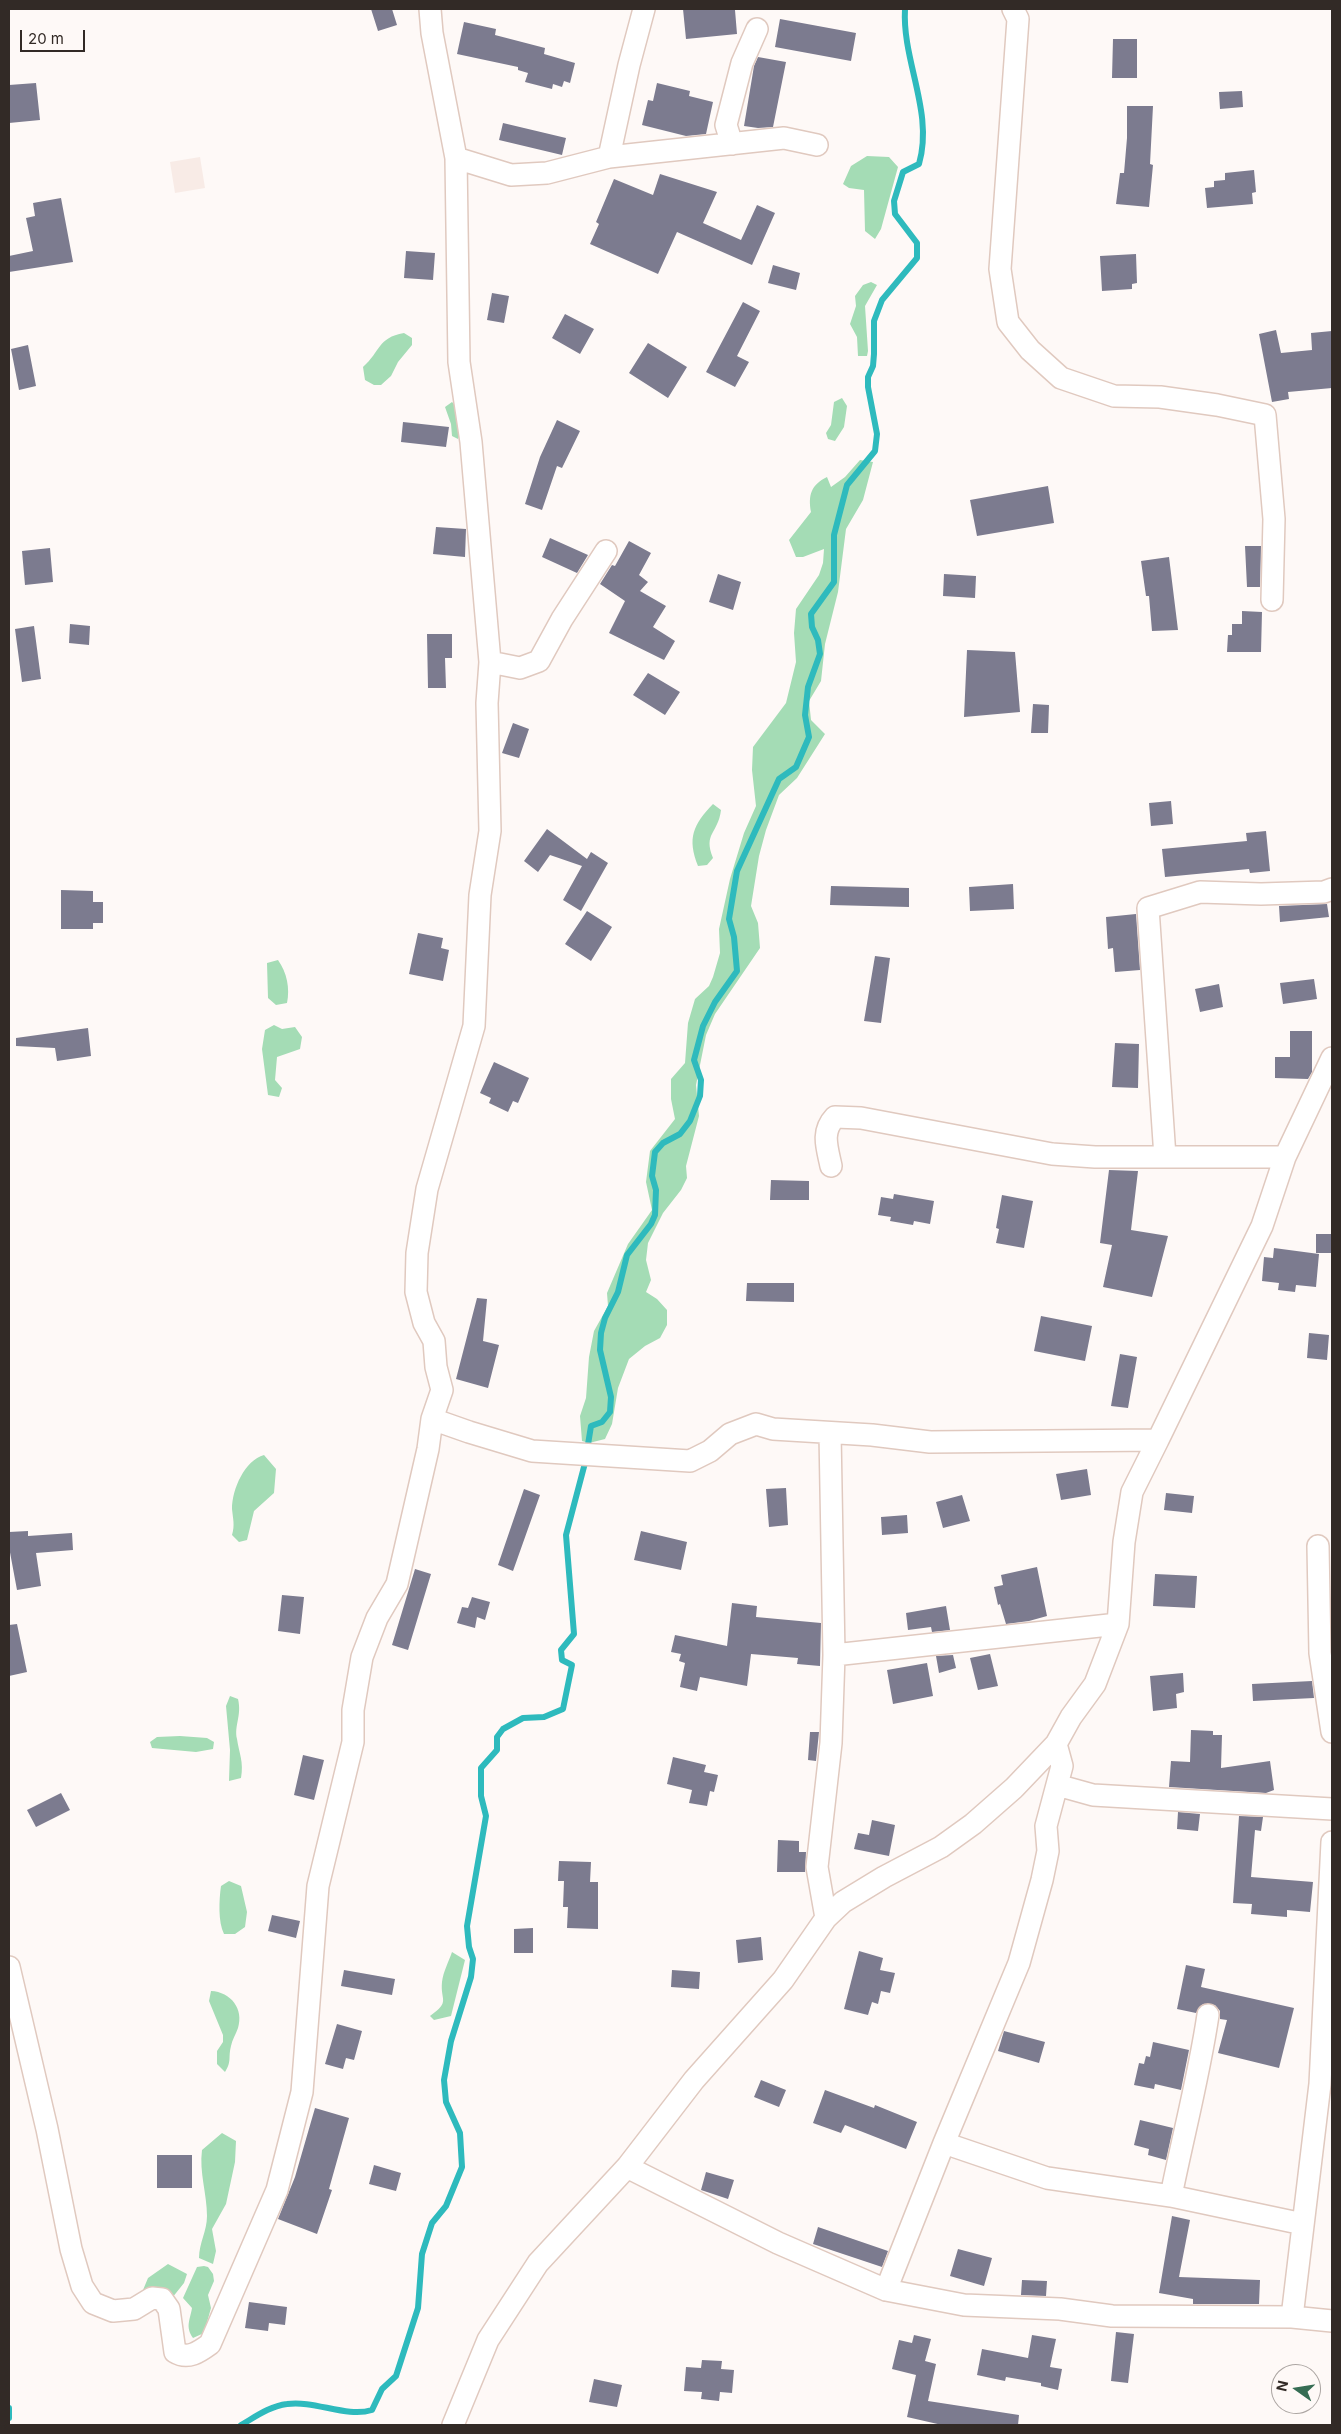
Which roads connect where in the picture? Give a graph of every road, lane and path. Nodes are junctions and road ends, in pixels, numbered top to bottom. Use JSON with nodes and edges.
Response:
{"nodes":[{"id":1,"x":430,"y":9,"type":"edge"},
{"id":2,"x":644,"y":9,"type":"edge"},
{"id":3,"x":1013,"y":9,"type":"edge"},
{"id":4,"x":757,"y":29,"type":"dead end"},
{"id":5,"x":732,"y":144,"type":"junction"},
{"id":6,"x":817,"y":145,"type":"dead end"},
{"id":7,"x":610,"y":157,"type":"junction"},
{"id":8,"x":456,"y":158,"type":"junction"},
{"id":9,"x":606,"y":551,"type":"dead end"},
{"id":10,"x":1272,"y":600,"type":"dead end"},
{"id":11,"x":490,"y":662,"type":"junction"},
{"id":12,"x":1332,"y":889,"type":"edge"},
{"id":13,"x":1332,"y":1058,"type":"edge"},
{"id":14,"x":1165,"y":1157,"type":"junction"},
{"id":15,"x":1285,"y":1158,"type":"junction"},
{"id":16,"x":831,"y":1166,"type":"dead end"},
{"id":17,"x":432,"y":1419,"type":"junction"},
{"id":18,"x":830,"y":1433,"type":"junction"},
{"id":19,"x":1158,"y":1440,"type":"junction"},
{"id":20,"x":1318,"y":1546,"type":"dead end"},
{"id":21,"x":1118,"y":1624,"type":"junction"},
{"id":22,"x":834,"y":1655,"type":"junction"},
{"id":23,"x":1332,"y":1732,"type":"edge"},
{"id":24,"x":1056,"y":1744,"type":"junction"},
{"id":25,"x":1057,"y":1785,"type":"junction"},
{"id":26,"x":1332,"y":1809,"type":"edge"},
{"id":27,"x":1332,"y":1842,"type":"edge"},
{"id":28,"x":826,"y":1918,"type":"junction"},
{"id":29,"x":9,"y":1967,"type":"edge"},
{"id":30,"x":1208,"y":2015,"type":"dead end"},
{"id":31,"x":944,"y":2143,"type":"junction"},
{"id":32,"x":626,"y":2167,"type":"junction"},
{"id":33,"x":1171,"y":2196,"type":"junction"},
{"id":34,"x":1303,"y":2224,"type":"junction"},
{"id":35,"x":886,"y":2290,"type":"junction"},
{"id":36,"x":1292,"y":2316,"type":"junction"},
{"id":37,"x":1332,"y":2321,"type":"edge"},
{"id":38,"x":453,"y":2425,"type":"edge"}],
"edges":[{"from":1,"to":8,"type":"street"},
{"from":2,"to":7,"type":"street"},
{"from":3,"to":10,"type":"street"},
{"from":4,"to":5,"type":"street"},
{"from":5,"to":6,"type":"street"},
{"from":5,"to":7,"type":"street"},
{"from":7,"to":8,"type":"street"},
{"from":8,"to":11,"type":"street"},
{"from":9,"to":11,"type":"street"},
{"from":11,"to":17,"type":"street"},
{"from":12,"to":14,"type":"street"},
{"from":13,"to":15,"type":"street"},
{"from":14,"to":15,"type":"street"},
{"from":14,"to":16,"type":"street"},
{"from":15,"to":19,"type":"street"},
{"from":17,"to":18,"type":"street"},
{"from":17,"to":29,"type":"street"},
{"from":18,"to":19,"type":"street"},
{"from":18,"to":22,"type":"street"},
{"from":19,"to":21,"type":"street"},
{"from":20,"to":23,"type":"street"},
{"from":21,"to":22,"type":"street"},
{"from":21,"to":24,"type":"street"},
{"from":22,"to":28,"type":"street"},
{"from":24,"to":25,"type":"street"},
{"from":24,"to":28,"type":"street"},
{"from":25,"to":26,"type":"street"},
{"from":25,"to":31,"type":"street"},
{"from":27,"to":34,"type":"street"},
{"from":28,"to":32,"type":"street"},
{"from":30,"to":33,"type":"street"},
{"from":31,"to":33,"type":"street"},
{"from":31,"to":35,"type":"street"},
{"from":32,"to":35,"type":"street"},
{"from":32,"to":38,"type":"street"},
{"from":33,"to":34,"type":"street"},
{"from":34,"to":36,"type":"street"},
{"from":35,"to":36,"type":"street"},
{"from":36,"to":37,"type":"street"}]}
